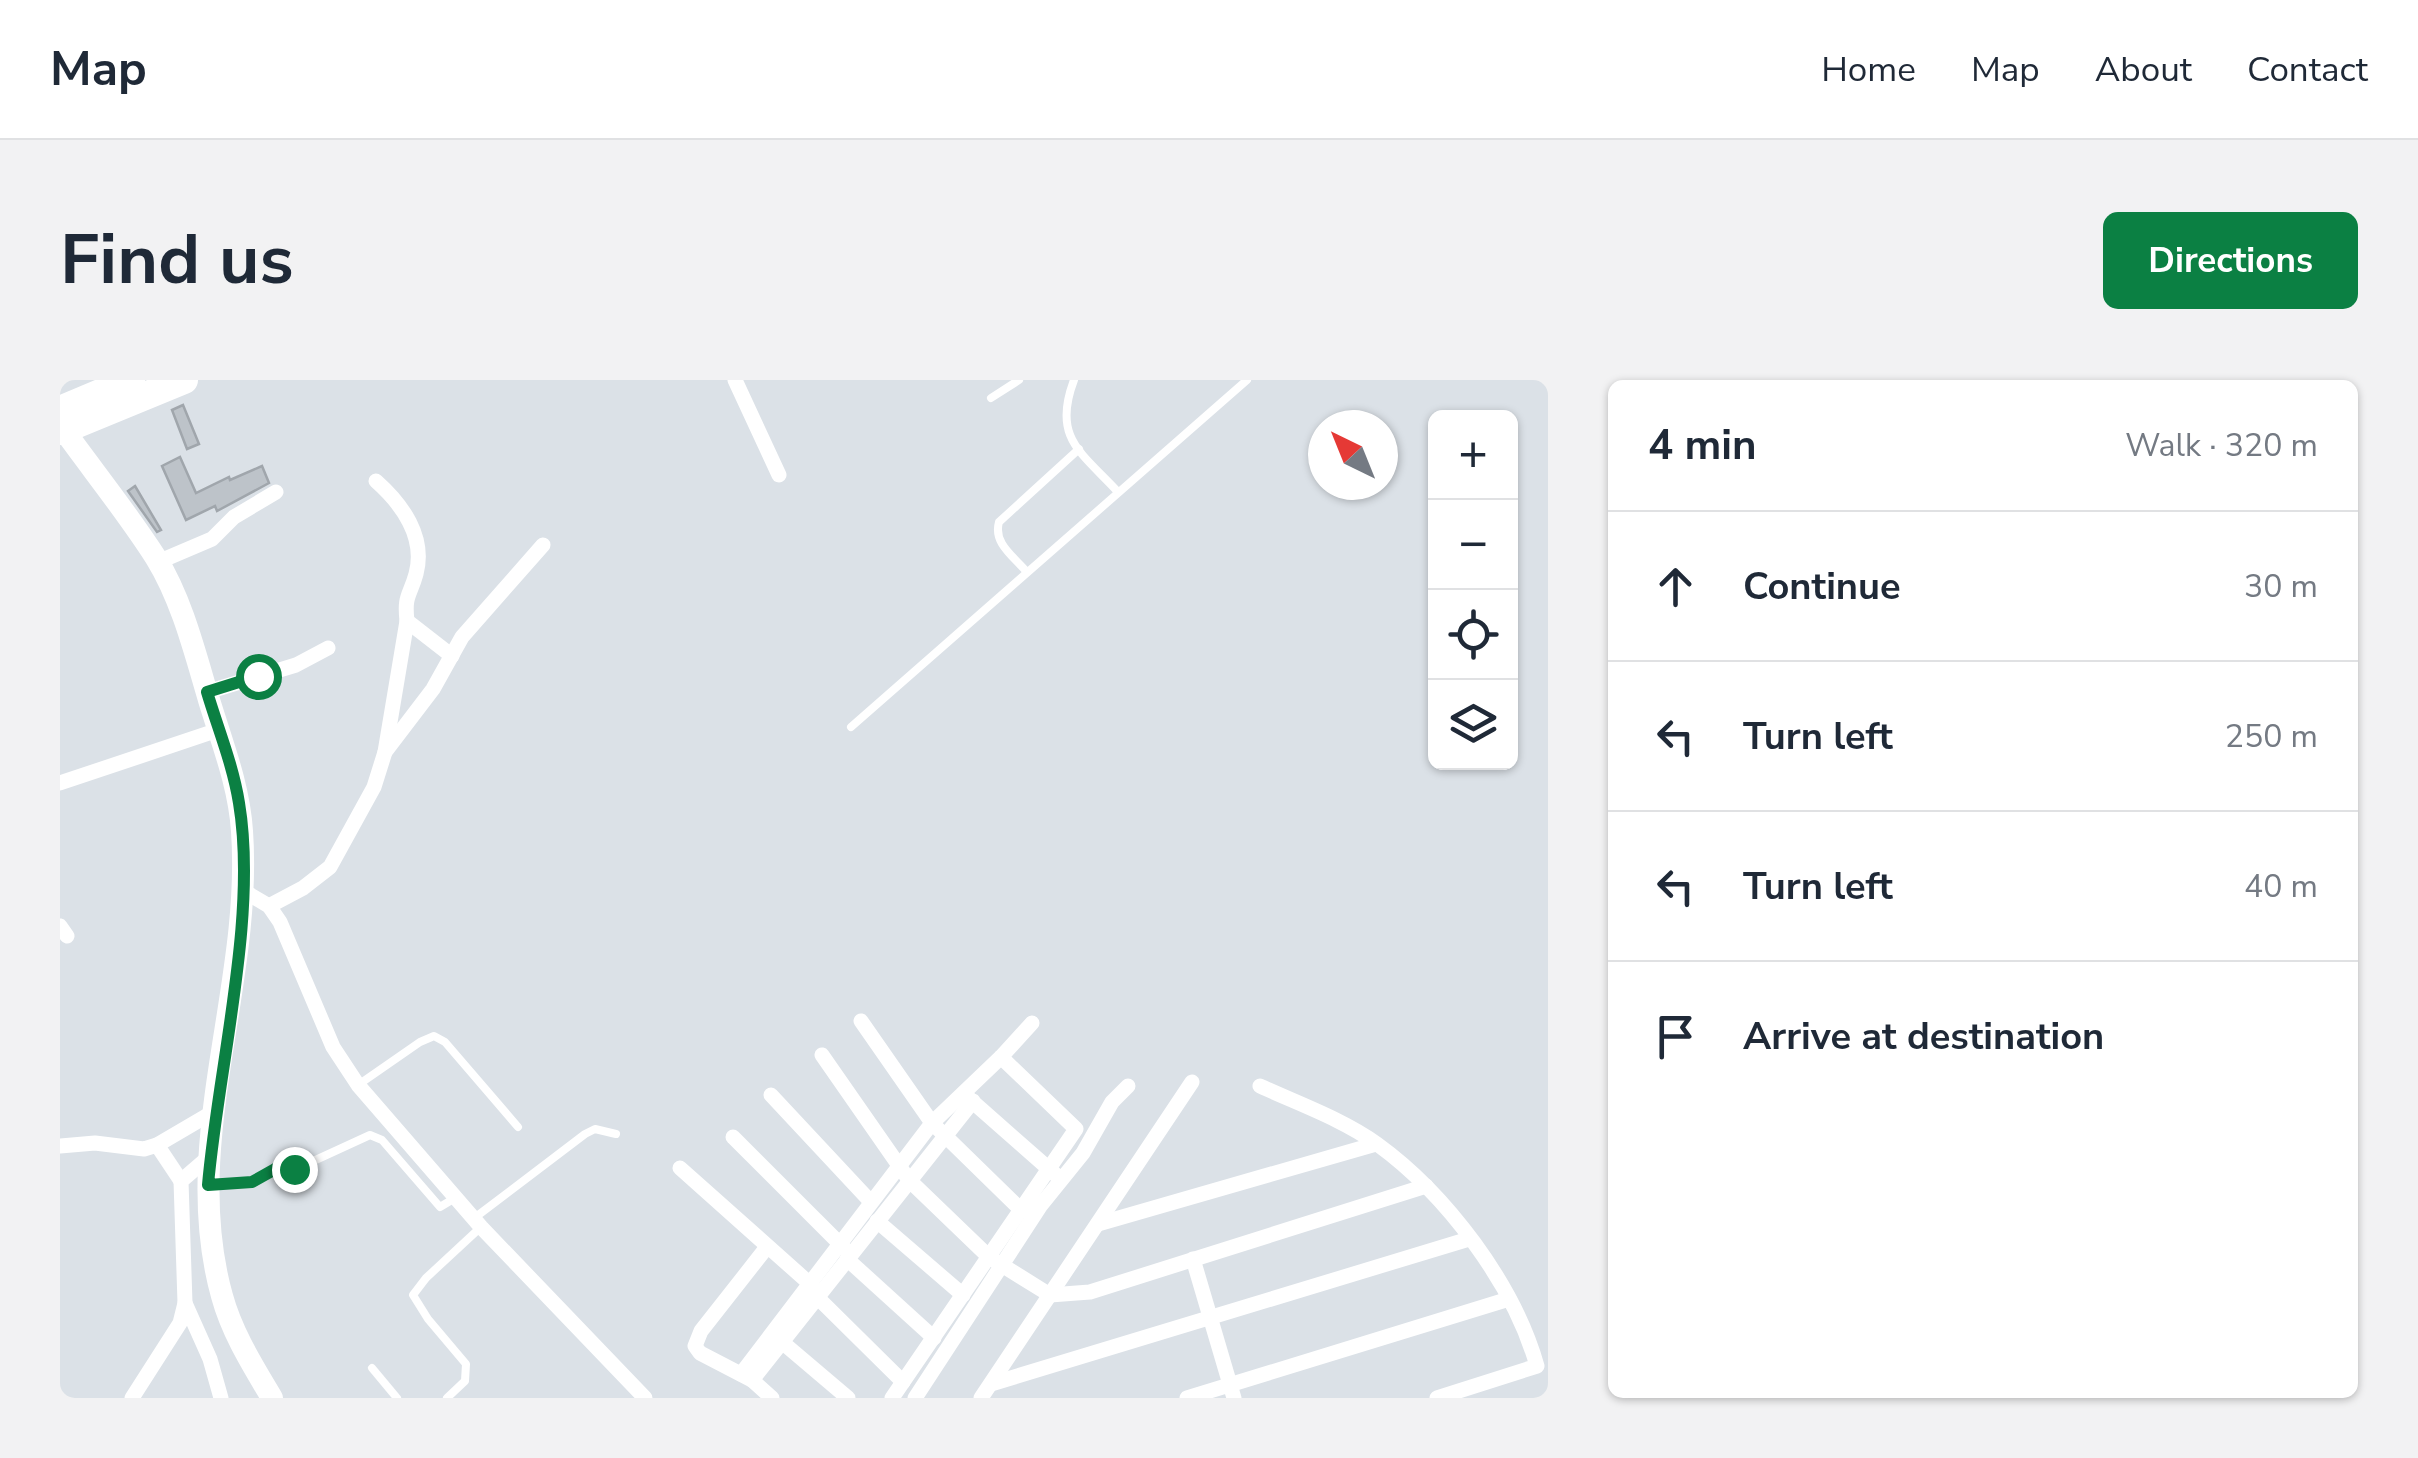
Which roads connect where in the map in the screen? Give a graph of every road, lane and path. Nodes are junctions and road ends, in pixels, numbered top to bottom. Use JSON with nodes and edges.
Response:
{"nodes":[{"id":1,"x":131,"y":380,"type":"edge"},
{"id":2,"x":184,"y":380,"type":"edge"},
{"id":3,"x":735,"y":380,"type":"edge"},
{"id":4,"x":1020,"y":380,"type":"edge"},
{"id":5,"x":1074,"y":380,"type":"edge"},
{"id":6,"x":1247,"y":380,"type":"edge"},
{"id":7,"x":991,"y":398,"type":"dead end"},
{"id":8,"x":61,"y":423,"type":"edge"},
{"id":9,"x":1079,"y":450,"type":"junction"},
{"id":10,"x":779,"y":475,"type":"dead end"},
{"id":11,"x":376,"y":481,"type":"dead end"},
{"id":12,"x":276,"y":492,"type":"dead end"},
{"id":13,"x":1118,"y":492,"type":"junction"},
{"id":14,"x":542,"y":546,"type":"dead end"},
{"id":15,"x":158,"y":562,"type":"junction"},
{"id":16,"x":1026,"y":571,"type":"junction"},
{"id":17,"x":407,"y":621,"type":"junction"},
{"id":18,"x":328,"y":648,"type":"dead end"},
{"id":19,"x":452,"y":656,"type":"junction"},
{"id":20,"x":207,"y":692,"type":"junction"},
{"id":21,"x":851,"y":727,"type":"dead end"},
{"id":22,"x":218,"y":730,"type":"junction"},
{"id":23,"x":385,"y":752,"type":"junction"},
{"id":24,"x":60,"y":782,"type":"edge"},
{"id":25,"x":242,"y":890,"type":"junction"},
{"id":26,"x":269,"y":906,"type":"junction"},
{"id":27,"x":861,"y":1021,"type":"dead end"},
{"id":28,"x":1032,"y":1023,"type":"dead end"},
{"id":29,"x":822,"y":1055,"type":"dead end"},
{"id":30,"x":1001,"y":1057,"type":"junction"},
{"id":31,"x":1192,"y":1082,"type":"dead end"},
{"id":32,"x":358,"y":1085,"type":"junction"},
{"id":33,"x":1128,"y":1086,"type":"dead end"},
{"id":34,"x":1260,"y":1086,"type":"dead end"},
{"id":35,"x":771,"y":1096,"type":"dead end"},
{"id":36,"x":968,"y":1097,"type":"junction"},
{"id":37,"x":215,"y":1110,"type":"junction"},
{"id":38,"x":932,"y":1123,"type":"junction"},
{"id":39,"x":518,"y":1127,"type":"dead end"},
{"id":40,"x":616,"y":1134,"type":"dead end"},
{"id":41,"x":733,"y":1136,"type":"dead end"},
{"id":42,"x":943,"y":1136,"type":"junction"},
{"id":43,"x":1376,"y":1144,"type":"junction"},
{"id":44,"x":157,"y":1145,"type":"junction"},
{"id":45,"x":60,"y":1146,"type":"edge"},
{"id":46,"x":210,"y":1156,"type":"junction"},
{"id":47,"x":900,"y":1164,"type":"junction"},
{"id":48,"x":680,"y":1168,"type":"dead end"},
{"id":49,"x":1055,"y":1175,"type":"junction"},
{"id":50,"x":908,"y":1180,"type":"junction"},
{"id":51,"x":181,"y":1181,"type":"junction"},
{"id":52,"x":208,"y":1185,"type":"junction"},
{"id":53,"x":1426,"y":1186,"type":"junction"},
{"id":54,"x":455,"y":1198,"type":"junction"},
{"id":55,"x":870,"y":1202,"type":"junction"},
{"id":56,"x":1021,"y":1210,"type":"junction"},
{"id":57,"x":876,"y":1221,"type":"junction"},
{"id":58,"x":477,"y":1223,"type":"junction"},
{"id":59,"x":1098,"y":1224,"type":"junction"},
{"id":60,"x":1469,"y":1239,"type":"junction"},
{"id":61,"x":767,"y":1246,"type":"junction"},
{"id":62,"x":845,"y":1252,"type":"junction"},
{"id":63,"x":1193,"y":1260,"type":"junction"},
{"id":64,"x":996,"y":1261,"type":"junction"},
{"id":65,"x":813,"y":1290,"type":"junction"},
{"id":66,"x":1050,"y":1294,"type":"junction"},
{"id":67,"x":963,"y":1295,"type":"junction"},
{"id":68,"x":1510,"y":1299,"type":"junction"},
{"id":69,"x":185,"y":1304,"type":"junction"},
{"id":70,"x":1210,"y":1316,"type":"junction"},
{"id":71,"x":934,"y":1338,"type":"junction"},
{"id":72,"x":782,"y":1342,"type":"junction"},
{"id":73,"x":918,"y":1360,"type":"junction"},
{"id":74,"x":372,"y":1368,"type":"dead end"},
{"id":75,"x":933,"y":1371,"type":"junction"},
{"id":76,"x":747,"y":1377,"type":"junction"},
{"id":77,"x":903,"y":1382,"type":"junction"},
{"id":78,"x":990,"y":1384,"type":"junction"},
{"id":79,"x":1232,"y":1392,"type":"edge"},
{"id":80,"x":132,"y":1398,"type":"edge"},
{"id":81,"x":220,"y":1398,"type":"edge"},
{"id":82,"x":272,"y":1398,"type":"edge"},
{"id":83,"x":397,"y":1398,"type":"edge"},
{"id":84,"x":447,"y":1398,"type":"edge"},
{"id":85,"x":645,"y":1398,"type":"edge"},
{"id":86,"x":772,"y":1398,"type":"edge"},
{"id":87,"x":848,"y":1398,"type":"edge"},
{"id":88,"x":892,"y":1398,"type":"edge"},
{"id":89,"x":915,"y":1398,"type":"edge"},
{"id":90,"x":981,"y":1398,"type":"edge"},
{"id":91,"x":1187,"y":1398,"type":"edge"},
{"id":92,"x":1437,"y":1398,"type":"edge"}],
"edges":[{"from":1,"to":8,"type":"highway"},
{"from":2,"to":8,"type":"highway"},
{"from":3,"to":10,"type":"street"},
{"from":4,"to":7,"type":"lane"},
{"from":5,"to":9,"type":"lane"},
{"from":6,"to":13,"type":"lane"},
{"from":8,"to":15,"type":"main road"},
{"from":9,"to":13,"type":"lane"},
{"from":9,"to":16,"type":"lane"},
{"from":11,"to":17,"type":"street"},
{"from":12,"to":15,"type":"street"},
{"from":13,"to":16,"type":"lane"},
{"from":14,"to":19,"type":"street"},
{"from":15,"to":20,"type":"main road"},
{"from":16,"to":21,"type":"lane"},
{"from":17,"to":19,"type":"street"},
{"from":17,"to":23,"type":"street"},
{"from":18,"to":20,"type":"street"},
{"from":19,"to":23,"type":"street"},
{"from":20,"to":22,"type":"main road"},
{"from":22,"to":24,"type":"street"},
{"from":22,"to":25,"type":"main road"},
{"from":23,"to":26,"type":"street"},
{"from":25,"to":26,"type":"street"},
{"from":25,"to":37,"type":"main road"},
{"from":26,"to":32,"type":"street"},
{"from":27,"to":38,"type":"street"},
{"from":28,"to":30,"type":"street"},
{"from":29,"to":47,"type":"street"},
{"from":30,"to":36,"type":"street"},
{"from":30,"to":49,"type":"street"},
{"from":31,"to":59,"type":"street"},
{"from":32,"to":39,"type":"lane"},
{"from":32,"to":54,"type":"street"},
{"from":33,"to":49,"type":"street"},
{"from":34,"to":43,"type":"street"},
{"from":35,"to":55,"type":"street"},
{"from":36,"to":38,"type":"street"},
{"from":36,"to":42,"type":"street"},
{"from":36,"to":49,"type":"street"},
{"from":37,"to":44,"type":"street"},
{"from":37,"to":46,"type":"main road"},
{"from":38,"to":42,"type":"street"},
{"from":38,"to":47,"type":"street"},
{"from":40,"to":58,"type":"lane"},
{"from":41,"to":62,"type":"street"},
{"from":42,"to":50,"type":"street"},
{"from":42,"to":56,"type":"street"},
{"from":43,"to":53,"type":"street"},
{"from":43,"to":59,"type":"street"},
{"from":44,"to":45,"type":"street"},
{"from":44,"to":51,"type":"street"},
{"from":46,"to":51,"type":"street"},
{"from":46,"to":52,"type":"main road"},
{"from":47,"to":50,"type":"street"},
{"from":47,"to":55,"type":"street"},
{"from":48,"to":61,"type":"street"},
{"from":49,"to":56,"type":"street"},
{"from":49,"to":64,"type":"street"},
{"from":50,"to":57,"type":"street"},
{"from":50,"to":64,"type":"street"},
{"from":51,"to":69,"type":"street"},
{"from":52,"to":54,"type":"lane"},
{"from":52,"to":82,"type":"main road"},
{"from":53,"to":60,"type":"street"},
{"from":53,"to":63,"type":"street"},
{"from":54,"to":58,"type":"street"},
{"from":55,"to":62,"type":"street"},
{"from":56,"to":64,"type":"street"},
{"from":57,"to":62,"type":"street"},
{"from":57,"to":67,"type":"street"},
{"from":58,"to":84,"type":"lane"},
{"from":58,"to":85,"type":"street"},
{"from":59,"to":66,"type":"street"},
{"from":60,"to":68,"type":"street"},
{"from":60,"to":70,"type":"street"},
{"from":61,"to":65,"type":"street"},
{"from":61,"to":76,"type":"street"},
{"from":62,"to":65,"type":"street"},
{"from":62,"to":71,"type":"street"},
{"from":63,"to":66,"type":"street"},
{"from":63,"to":70,"type":"street"},
{"from":64,"to":66,"type":"street"},
{"from":64,"to":67,"type":"street"},
{"from":64,"to":75,"type":"street"},
{"from":65,"to":72,"type":"street"},
{"from":65,"to":76,"type":"street"},
{"from":65,"to":77,"type":"street"},
{"from":66,"to":78,"type":"street"},
{"from":67,"to":71,"type":"street"},
{"from":68,"to":79,"type":"street"},
{"from":68,"to":92,"type":"street"},
{"from":69,"to":80,"type":"street"},
{"from":69,"to":81,"type":"street"},
{"from":70,"to":78,"type":"street"},
{"from":70,"to":79,"type":"street"},
{"from":71,"to":73,"type":"street"},
{"from":72,"to":76,"type":"street"},
{"from":72,"to":87,"type":"street"},
{"from":73,"to":75,"type":"street"},
{"from":73,"to":77,"type":"street"},
{"from":74,"to":83,"type":"lane"},
{"from":75,"to":89,"type":"street"},
{"from":76,"to":86,"type":"street"},
{"from":77,"to":88,"type":"street"},
{"from":78,"to":90,"type":"street"},
{"from":79,"to":91,"type":"street"}]}
